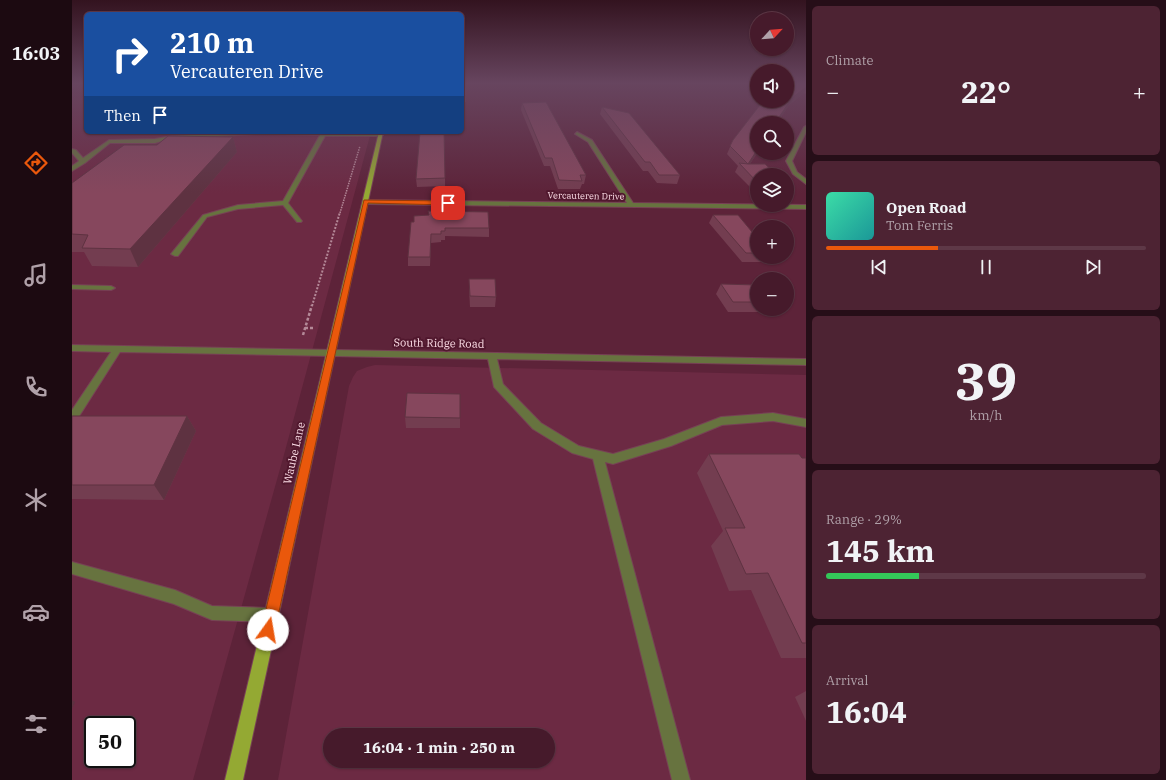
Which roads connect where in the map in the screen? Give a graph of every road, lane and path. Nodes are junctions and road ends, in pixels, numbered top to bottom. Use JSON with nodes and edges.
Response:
{"nodes":[{"id":1,"x":806,"y":127,"type":"edge"},
{"id":2,"x":577,"y":133,"type":"dead end"},
{"id":3,"x":230,"y":134,"type":"edge"},
{"id":4,"x":323,"y":134,"type":"edge"},
{"id":5,"x":363,"y":134,"type":"joint"},
{"id":6,"x":381,"y":134,"type":"edge"},
{"id":7,"x":72,"y":151,"type":"edge"},
{"id":8,"x":83,"y":162,"type":"junction"},
{"id":9,"x":72,"y":169,"type":"edge"},
{"id":10,"x":806,"y":182,"type":"edge"},
{"id":11,"x":366,"y":202,"type":"junction"},
{"id":12,"x":285,"y":203,"type":"junction"},
{"id":13,"x":631,"y":205,"type":"junction"},
{"id":14,"x":806,"y":207,"type":"edge"},
{"id":15,"x":299,"y":221,"type":"dead end"},
{"id":16,"x":175,"y":254,"type":"dead end"},
{"id":17,"x":72,"y":287,"type":"edge"},
{"id":18,"x":111,"y":288,"type":"dead end"},
{"id":19,"x":305,"y":328,"type":"junction"},
{"id":20,"x":313,"y":328,"type":"dead end"},
{"id":21,"x":303,"y":335,"type":"dead end"},
{"id":22,"x":72,"y":348,"type":"edge"},
{"id":23,"x":117,"y":349,"type":"junction"},
{"id":24,"x":332,"y":353,"type":"junction"},
{"id":25,"x":492,"y":356,"type":"junction"},
{"id":26,"x":806,"y":362,"type":"edge"},
{"id":27,"x":72,"y":418,"type":"edge"},
{"id":28,"x":806,"y":423,"type":"edge"},
{"id":29,"x":598,"y":456,"type":"junction"},
{"id":30,"x":72,"y":568,"type":"edge"},
{"id":31,"x":272,"y":615,"type":"junction"},
{"id":32,"x":234,"y":780,"type":"edge"},
{"id":33,"x":681,"y":780,"type":"edge"}],
"edges":[{"from":1,"to":10,"type":"street"},
{"from":2,"to":13,"type":"street"},
{"from":3,"to":8,"type":"street"},
{"from":4,"to":12,"type":"street"},
{"from":5,"to":6,"type":"street"},
{"from":5,"to":19,"type":"path"},
{"from":6,"to":11,"type":"main road","name":"Waube Lane"},
{"from":7,"to":8,"type":"street"},
{"from":8,"to":9,"type":"street"},
{"from":11,"to":13,"type":"street","name":"Vercauteren Drive"},
{"from":11,"to":24,"type":"main road","name":"Waube Lane"},
{"from":12,"to":15,"type":"street"},
{"from":12,"to":16,"type":"street"},
{"from":13,"to":14,"type":"street","name":"Vercauteren Drive"},
{"from":17,"to":18,"type":"street"},
{"from":19,"to":20,"type":"path"},
{"from":19,"to":21,"type":"path"},
{"from":22,"to":23,"type":"street","name":"South Ridge Road"},
{"from":23,"to":24,"type":"street","name":"South Ridge Road"},
{"from":23,"to":27,"type":"street"},
{"from":24,"to":25,"type":"street","name":"South Ridge Road"},
{"from":24,"to":31,"type":"main road","name":"Waube Lane"},
{"from":25,"to":26,"type":"street","name":"South Ridge Road"},
{"from":25,"to":29,"type":"street"},
{"from":28,"to":29,"type":"street"},
{"from":29,"to":33,"type":"street"},
{"from":30,"to":31,"type":"street"},
{"from":31,"to":32,"type":"main road","name":"Waube Lane"}]}
